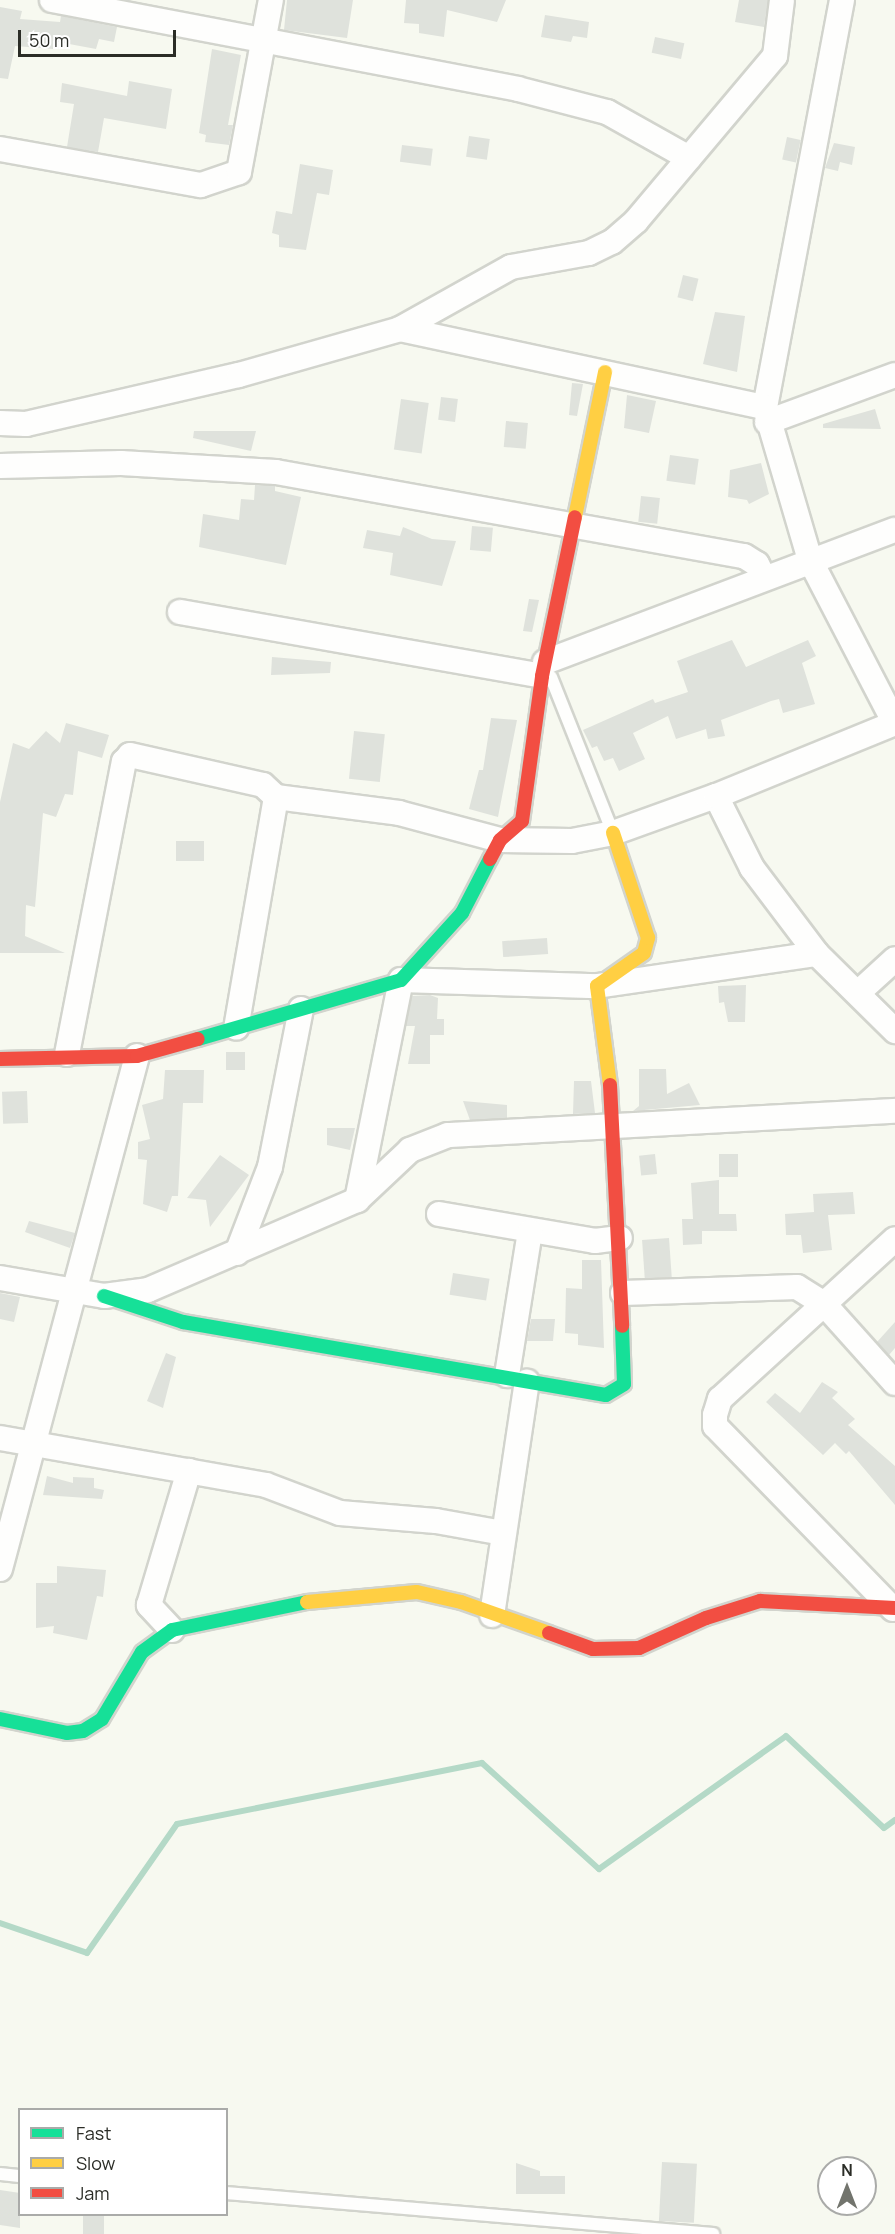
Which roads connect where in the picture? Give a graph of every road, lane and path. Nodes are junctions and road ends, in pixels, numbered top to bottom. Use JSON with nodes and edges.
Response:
{"nodes":[{"id":1,"x":52,"y":0,"type":"edge"},
{"id":2,"x":271,"y":0,"type":"edge"},
{"id":3,"x":782,"y":0,"type":"edge"},
{"id":4,"x":842,"y":0,"type":"edge"},
{"id":5,"x":262,"y":42,"type":"junction"},
{"id":6,"x":0,"y":149,"type":"edge"},
{"id":7,"x":689,"y":158,"type":"junction"},
{"id":8,"x":400,"y":329,"type":"junction"},
{"id":9,"x":605,"y":372,"type":"junction"},
{"id":10,"x":895,"y":375,"type":"edge"},
{"id":11,"x":766,"y":415,"type":"junction"},
{"id":12,"x":0,"y":423,"type":"edge"},
{"id":13,"x":0,"y":466,"type":"edge"},
{"id":14,"x":572,"y":525,"type":"junction"},
{"id":15,"x":895,"y":530,"type":"edge"},
{"id":16,"x":810,"y":560,"type":"junction"},
{"id":17,"x":764,"y":578,"type":"junction"},
{"id":18,"x":180,"y":612,"type":"dead end"},
{"id":19,"x":546,"y":682,"type":"junction"},
{"id":20,"x":895,"y":723,"type":"edge"},
{"id":21,"x":716,"y":796,"type":"junction"},
{"id":22,"x":276,"y":797,"type":"junction"},
{"id":23,"x":613,"y":833,"type":"junction"},
{"id":24,"x":500,"y":840,"type":"junction"},
{"id":25,"x":817,"y":954,"type":"junction"},
{"id":26,"x":895,"y":959,"type":"edge"},
{"id":27,"x":401,"y":980,"type":"junction"},
{"id":28,"x":597,"y":986,"type":"junction"},
{"id":29,"x":860,"y":991,"type":"junction"},
{"id":30,"x":301,"y":1009,"type":"junction"},
{"id":31,"x":236,"y":1028,"type":"junction"},
{"id":32,"x":895,"y":1031,"type":"edge"},
{"id":33,"x":67,"y":1054,"type":"junction"},
{"id":34,"x":137,"y":1056,"type":"junction"},
{"id":35,"x":0,"y":1059,"type":"edge"},
{"id":36,"x":895,"y":1111,"type":"edge"},
{"id":37,"x":616,"y":1126,"type":"junction"},
{"id":38,"x":357,"y":1200,"type":"junction"},
{"id":39,"x":439,"y":1214,"type":"dead end"},
{"id":40,"x":530,"y":1232,"type":"junction"},
{"id":41,"x":620,"y":1238,"type":"junction"},
{"id":42,"x":895,"y":1239,"type":"edge"},
{"id":43,"x":237,"y":1253,"type":"junction"},
{"id":44,"x":0,"y":1278,"type":"edge"},
{"id":45,"x":75,"y":1293,"type":"junction"},
{"id":46,"x":623,"y":1293,"type":"junction"},
{"id":47,"x":104,"y":1296,"type":"junction"},
{"id":48,"x":824,"y":1304,"type":"junction"},
{"id":49,"x":517,"y":1378,"type":"junction"},
{"id":50,"x":895,"y":1383,"type":"edge"},
{"id":51,"x":0,"y":1438,"type":"edge"},
{"id":52,"x":35,"y":1445,"type":"junction"},
{"id":53,"x":189,"y":1471,"type":"junction"},
{"id":54,"x":503,"y":1533,"type":"junction"},
{"id":55,"x":0,"y":1569,"type":"edge"},
{"id":56,"x":894,"y":1608,"type":"edge"},
{"id":57,"x":492,"y":1614,"type":"junction"},
{"id":58,"x":172,"y":1630,"type":"junction"},
{"id":59,"x":0,"y":1719,"type":"edge"},
{"id":60,"x":0,"y":2174,"type":"edge"},
{"id":61,"x":18,"y":2175,"type":"edge"},
{"id":62,"x":228,"y":2193,"type":"edge"},
{"id":63,"x":713,"y":2234,"type":"edge"}],
"edges":[{"from":1,"to":5,"type":"street"},
{"from":2,"to":5,"type":"street"},
{"from":3,"to":7,"type":"street"},
{"from":4,"to":11,"type":"street"},
{"from":5,"to":6,"type":"street"},
{"from":5,"to":7,"type":"street"},
{"from":7,"to":8,"type":"street"},
{"from":8,"to":9,"type":"street"},
{"from":8,"to":12,"type":"street"},
{"from":9,"to":11,"type":"street"},
{"from":9,"to":14,"type":"street"},
{"from":10,"to":11,"type":"street"},
{"from":11,"to":16,"type":"street"},
{"from":13,"to":14,"type":"street"},
{"from":14,"to":17,"type":"street"},
{"from":14,"to":19,"type":"street"},
{"from":15,"to":16,"type":"street"},
{"from":16,"to":17,"type":"street"},
{"from":16,"to":20,"type":"street"},
{"from":17,"to":19,"type":"street"},
{"from":18,"to":19,"type":"street"},
{"from":19,"to":23,"type":"lane"},
{"from":19,"to":24,"type":"street"},
{"from":20,"to":21,"type":"street"},
{"from":21,"to":23,"type":"street"},
{"from":21,"to":25,"type":"street"},
{"from":22,"to":24,"type":"street"},
{"from":22,"to":31,"type":"street"},
{"from":22,"to":33,"type":"street"},
{"from":23,"to":24,"type":"street"},
{"from":23,"to":28,"type":"street"},
{"from":24,"to":27,"type":"street"},
{"from":25,"to":28,"type":"street"},
{"from":25,"to":29,"type":"street"},
{"from":26,"to":29,"type":"street"},
{"from":27,"to":28,"type":"street"},
{"from":27,"to":30,"type":"street"},
{"from":27,"to":38,"type":"street"},
{"from":28,"to":37,"type":"street"},
{"from":29,"to":32,"type":"street"},
{"from":30,"to":31,"type":"street"},
{"from":30,"to":43,"type":"street"},
{"from":31,"to":34,"type":"street"},
{"from":33,"to":34,"type":"street"},
{"from":33,"to":35,"type":"street"},
{"from":34,"to":45,"type":"street"},
{"from":36,"to":37,"type":"street"},
{"from":37,"to":38,"type":"street"},
{"from":37,"to":41,"type":"street"},
{"from":38,"to":43,"type":"street"},
{"from":39,"to":40,"type":"street"},
{"from":40,"to":41,"type":"street"},
{"from":40,"to":49,"type":"street"},
{"from":41,"to":46,"type":"street"},
{"from":42,"to":48,"type":"street"},
{"from":43,"to":47,"type":"street"},
{"from":44,"to":45,"type":"street"},
{"from":45,"to":47,"type":"street"},
{"from":45,"to":52,"type":"street"},
{"from":46,"to":48,"type":"street"},
{"from":46,"to":49,"type":"street"},
{"from":47,"to":49,"type":"street"},
{"from":48,"to":50,"type":"street"},
{"from":48,"to":56,"type":"street"},
{"from":49,"to":54,"type":"street"},
{"from":51,"to":52,"type":"street"},
{"from":52,"to":53,"type":"street"},
{"from":52,"to":55,"type":"street"},
{"from":53,"to":54,"type":"street"},
{"from":53,"to":58,"type":"street"},
{"from":54,"to":57,"type":"street"},
{"from":56,"to":57,"type":"street"},
{"from":57,"to":58,"type":"street"},
{"from":58,"to":59,"type":"street"},
{"from":60,"to":61,"type":"lane"},
{"from":62,"to":63,"type":"lane"}]}
